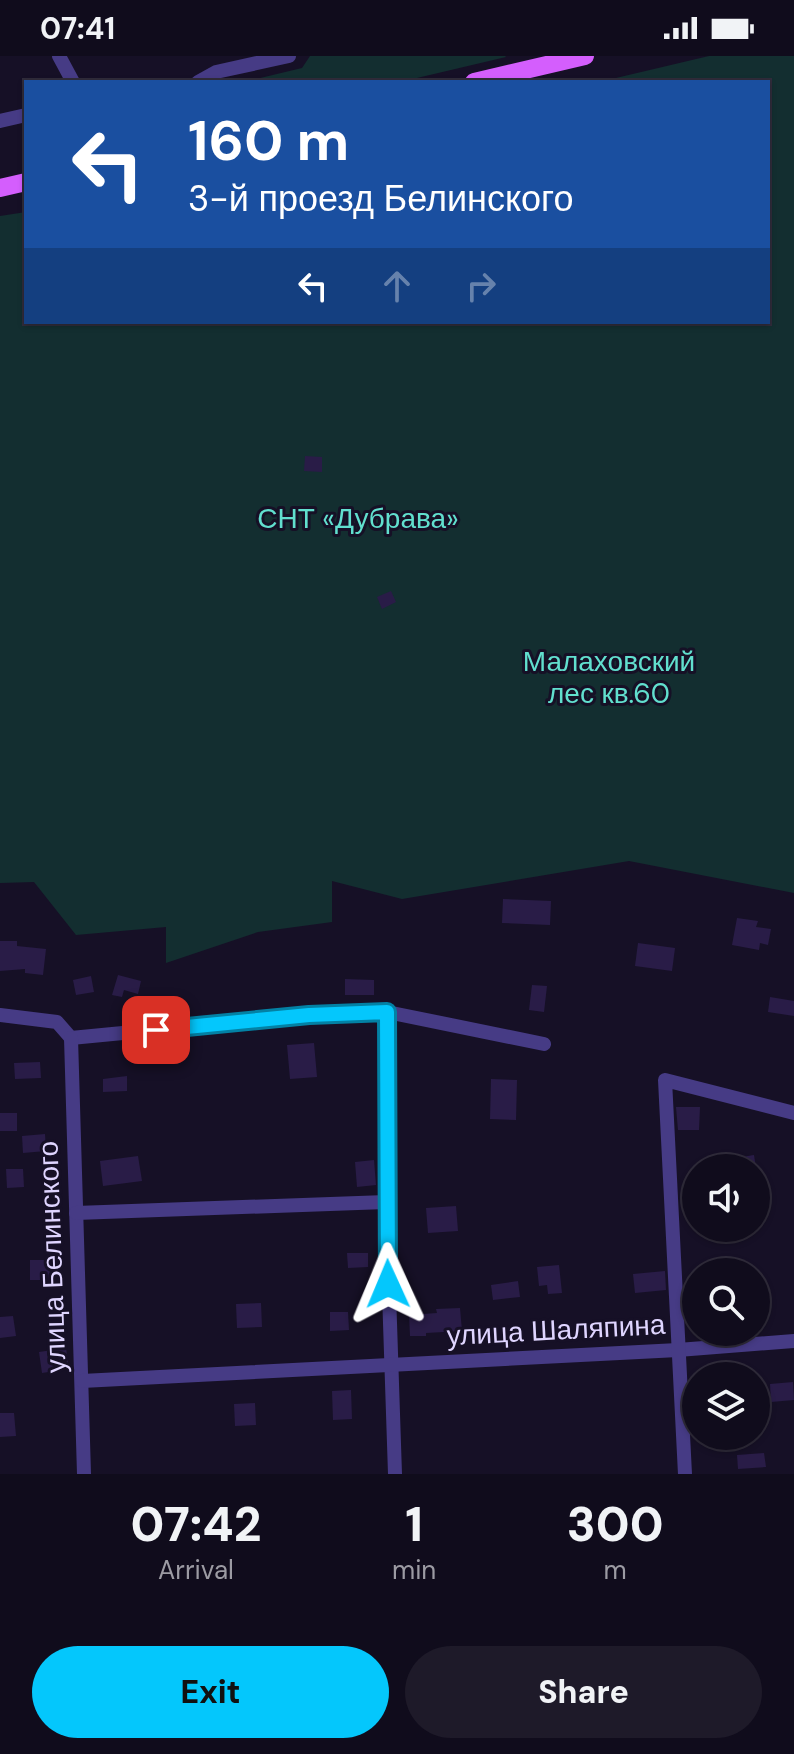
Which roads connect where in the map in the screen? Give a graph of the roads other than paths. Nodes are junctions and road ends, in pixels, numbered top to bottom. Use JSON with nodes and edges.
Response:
{"nodes":[{"id":1,"x":59,"y":56,"type":"edge"},
{"id":2,"x":213,"y":56,"type":"edge"},
{"id":3,"x":289,"y":56,"type":"edge"},
{"id":4,"x":585,"y":56,"type":"edge"},
{"id":5,"x":216,"y":72,"type":"junction"},
{"id":6,"x":72,"y":80,"type":"edge"},
{"id":7,"x":202,"y":80,"type":"edge"},
{"id":8,"x":483,"y":80,"type":"edge"},
{"id":9,"x":24,"y":115,"type":"edge"},
{"id":10,"x":0,"y":121,"type":"edge"},
{"id":11,"x":24,"y":182,"type":"edge"},
{"id":12,"x":0,"y":188,"type":"edge"},
{"id":13,"x":387,"y":1012,"type":"junction"},
{"id":14,"x":0,"y":1015,"type":"edge"},
{"id":15,"x":71,"y":1038,"type":"junction"},
{"id":16,"x":544,"y":1044,"type":"dead end"},
{"id":17,"x":794,"y":1113,"type":"edge"},
{"id":18,"x":386,"y":1202,"type":"junction"},
{"id":19,"x":76,"y":1213,"type":"junction"},
{"id":20,"x":794,"y":1341,"type":"edge"},
{"id":21,"x":678,"y":1350,"type":"junction"},
{"id":22,"x":390,"y":1365,"type":"junction"},
{"id":23,"x":82,"y":1381,"type":"junction"},
{"id":24,"x":84,"y":1474,"type":"edge"},
{"id":25,"x":395,"y":1474,"type":"edge"},
{"id":26,"x":685,"y":1474,"type":"edge"}],
"edges":[{"from":1,"to":6,"type":"street"},
{"from":2,"to":5,"type":"street"},
{"from":3,"to":5,"type":"street"},
{"from":4,"to":8,"type":"main road"},
{"from":5,"to":7,"type":"street"},
{"from":9,"to":10,"type":"street"},
{"from":11,"to":12,"type":"main road"},
{"from":13,"to":15,"type":"street"},
{"from":13,"to":16,"type":"street"},
{"from":13,"to":18,"type":"street"},
{"from":14,"to":15,"type":"street"},
{"from":15,"to":19,"type":"street","name":"улица Белинского"},
{"from":17,"to":21,"type":"street"},
{"from":18,"to":19,"type":"street"},
{"from":18,"to":22,"type":"street"},
{"from":19,"to":23,"type":"street","name":"улица Белинского"},
{"from":20,"to":21,"type":"street","name":"улица Шаляпина"},
{"from":21,"to":22,"type":"street","name":"улица Шаляпина"},
{"from":21,"to":26,"type":"street"},
{"from":22,"to":23,"type":"street","name":"улица Шаляпина"},
{"from":22,"to":25,"type":"street"},
{"from":23,"to":24,"type":"street","name":"улица Белинского"}]}
